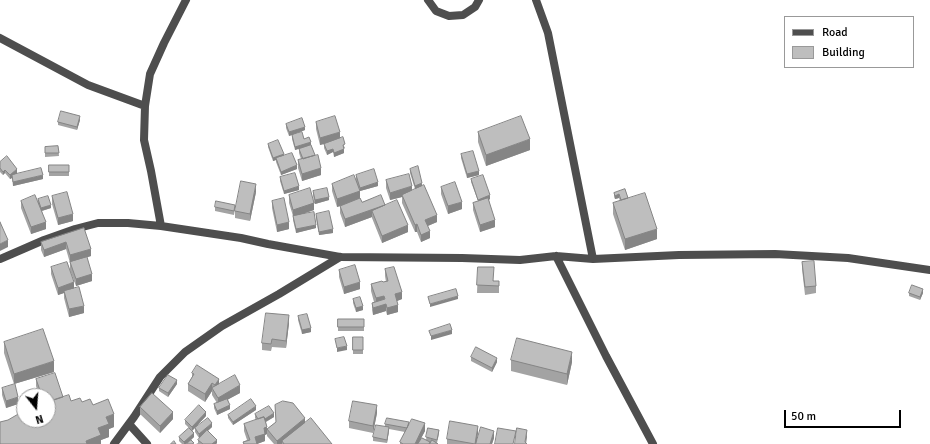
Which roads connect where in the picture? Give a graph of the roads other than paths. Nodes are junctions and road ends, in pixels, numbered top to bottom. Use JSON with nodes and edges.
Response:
{"nodes":[{"id":1,"x":186,"y":0,"type":"edge"},
{"id":2,"x":428,"y":0,"type":"edge"},
{"id":3,"x":479,"y":0,"type":"edge"},
{"id":4,"x":536,"y":0,"type":"edge"},
{"id":5,"x":0,"y":38,"type":"edge"},
{"id":6,"x":145,"y":106,"type":"junction"},
{"id":7,"x":160,"y":226,"type":"junction"},
{"id":8,"x":556,"y":256,"type":"junction"},
{"id":9,"x":340,"y":258,"type":"junction"},
{"id":10,"x":0,"y":259,"type":"edge"},
{"id":11,"x":593,"y":260,"type":"junction"},
{"id":12,"x":930,"y":270,"type":"edge"},
{"id":13,"x":129,"y":424,"type":"junction"},
{"id":14,"x":114,"y":444,"type":"edge"},
{"id":15,"x":147,"y":444,"type":"edge"},
{"id":16,"x":653,"y":444,"type":"edge"}],
"edges":[{"from":1,"to":6,"type":"street"},
{"from":2,"to":3,"type":"street"},
{"from":4,"to":11,"type":"street"},
{"from":5,"to":6,"type":"street"},
{"from":6,"to":7,"type":"street"},
{"from":7,"to":9,"type":"street"},
{"from":7,"to":10,"type":"street"},
{"from":8,"to":9,"type":"street"},
{"from":8,"to":11,"type":"street"},
{"from":8,"to":16,"type":"street"},
{"from":9,"to":13,"type":"street"},
{"from":11,"to":12,"type":"street"},
{"from":13,"to":14,"type":"street"},
{"from":13,"to":15,"type":"street"}]}
